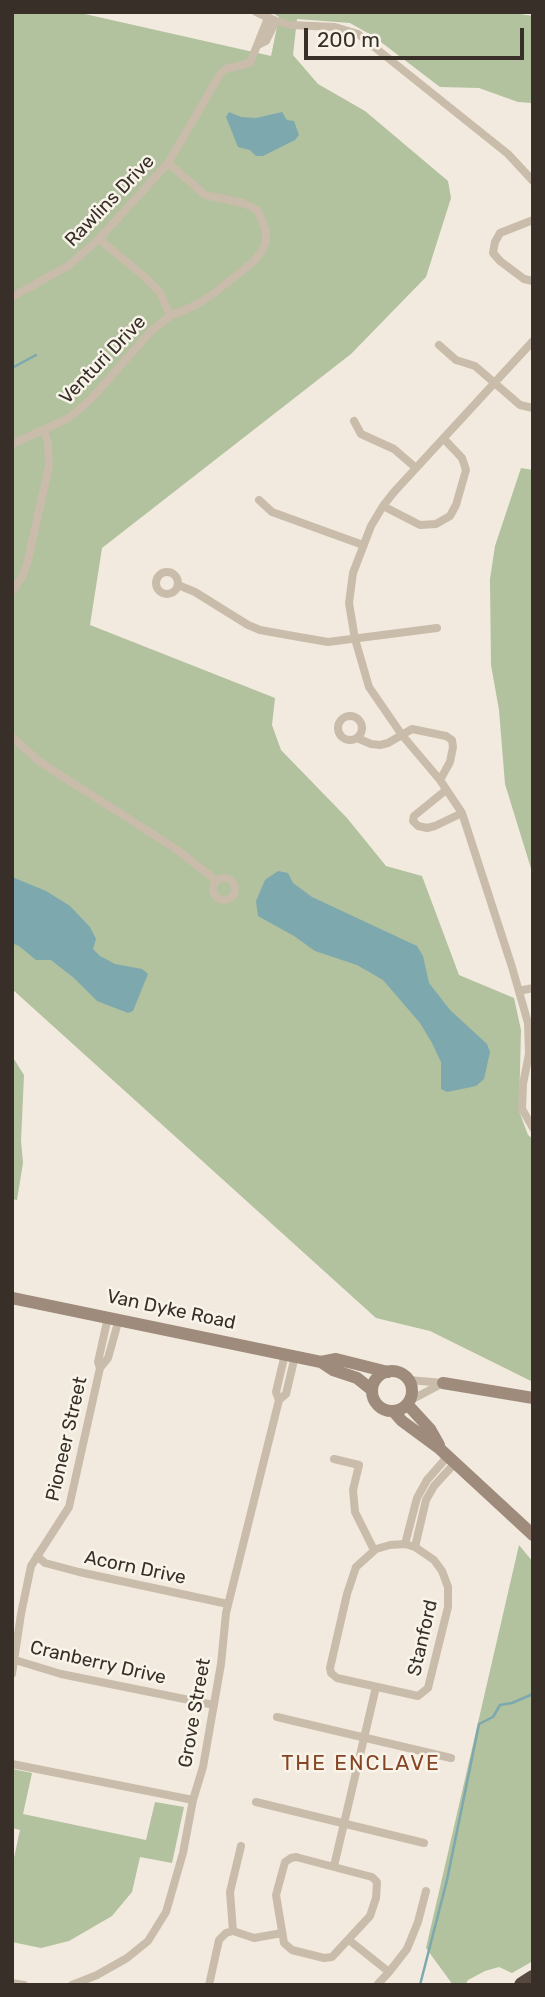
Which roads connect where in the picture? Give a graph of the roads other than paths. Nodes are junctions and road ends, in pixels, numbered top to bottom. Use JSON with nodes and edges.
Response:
{"nodes":[{"id":1,"x":256,"y":12,"type":"edge"},
{"id":2,"x":272,"y":20,"type":"junction"},
{"id":3,"x":168,"y":163,"type":"junction"},
{"id":4,"x":532,"y":179,"type":"edge"},
{"id":5,"x":533,"y":220,"type":"edge"},
{"id":6,"x":99,"y":239,"type":"junction"},
{"id":7,"x":533,"y":281,"type":"edge"},
{"id":8,"x":12,"y":297,"type":"edge"},
{"id":9,"x":170,"y":316,"type":"junction"},
{"id":10,"x":533,"y":341,"type":"edge"},
{"id":11,"x":439,"y":345,"type":"dead end"},
{"id":12,"x":495,"y":383,"type":"junction"},
{"id":13,"x":533,"y":408,"type":"edge"},
{"id":14,"x":354,"y":421,"type":"dead end"},
{"id":15,"x":44,"y":430,"type":"junction"},
{"id":16,"x":444,"y":439,"type":"junction"},
{"id":17,"x":12,"y":444,"type":"edge"},
{"id":18,"x":416,"y":468,"type":"junction"},
{"id":19,"x":259,"y":500,"type":"dead end"},
{"id":20,"x":383,"y":506,"type":"junction"},
{"id":21,"x":363,"y":545,"type":"junction"},
{"id":22,"x":178,"y":586,"type":"dead end"},
{"id":23,"x":12,"y":592,"type":"edge"},
{"id":24,"x":437,"y":628,"type":"dead end"},
{"id":25,"x":355,"y":639,"type":"junction"},
{"id":26,"x":402,"y":736,"type":"junction"},
{"id":27,"x":12,"y":737,"type":"edge"},
{"id":28,"x":357,"y":738,"type":"dead end"},
{"id":29,"x":440,"y":780,"type":"junction"},
{"id":30,"x":446,"y":790,"type":"junction"},
{"id":31,"x":462,"y":813,"type":"junction"},
{"id":32,"x":217,"y":881,"type":"dead end"},
{"id":33,"x":533,"y":988,"type":"edge"},
{"id":34,"x":519,"y":991,"type":"junction"},
{"id":35,"x":530,"y":1018,"type":"edge"},
{"id":36,"x":533,"y":1128,"type":"edge"},
{"id":37,"x":12,"y":1298,"type":"edge"},
{"id":38,"x":113,"y":1318,"type":"junction"},
{"id":39,"x":290,"y":1355,"type":"junction"},
{"id":40,"x":321,"y":1362,"type":"junction"},
{"id":41,"x":388,"y":1372,"type":"junction"},
{"id":42,"x":409,"y":1380,"type":"junction"},
{"id":43,"x":443,"y":1383,"type":"junction"},
{"id":44,"x":372,"y":1390,"type":"junction"},
{"id":45,"x":533,"y":1398,"type":"edge"},
{"id":46,"x":408,"y":1403,"type":"junction"},
{"id":47,"x":393,"y":1411,"type":"junction"},
{"id":48,"x":448,"y":1456,"type":"junction"},
{"id":49,"x":334,"y":1459,"type":"dead end"},
{"id":50,"x":533,"y":1535,"type":"edge"},
{"id":51,"x":405,"y":1544,"type":"junction"},
{"id":52,"x":415,"y":1547,"type":"junction"},
{"id":53,"x":374,"y":1550,"type":"junction"},
{"id":54,"x":37,"y":1556,"type":"junction"},
{"id":55,"x":228,"y":1604,"type":"junction"},
{"id":56,"x":15,"y":1660,"type":"junction"},
{"id":57,"x":12,"y":1674,"type":"edge"},
{"id":58,"x":376,"y":1687,"type":"junction"},
{"id":59,"x":214,"y":1705,"type":"junction"},
{"id":60,"x":277,"y":1717,"type":"dead end"},
{"id":61,"x":364,"y":1737,"type":"junction"},
{"id":62,"x":451,"y":1758,"type":"dead end"},
{"id":63,"x":12,"y":1764,"type":"edge"},
{"id":64,"x":193,"y":1800,"type":"junction"},
{"id":65,"x":256,"y":1802,"type":"dead end"},
{"id":66,"x":344,"y":1823,"type":"junction"},
{"id":67,"x":424,"y":1843,"type":"dead end"},
{"id":68,"x":242,"y":1846,"type":"dead end"},
{"id":69,"x":334,"y":1866,"type":"junction"},
{"id":70,"x":426,"y":1891,"type":"dead end"},
{"id":71,"x":233,"y":1931,"type":"junction"},
{"id":72,"x":282,"y":1933,"type":"junction"},
{"id":73,"x":349,"y":1940,"type":"junction"},
{"id":74,"x":389,"y":1972,"type":"junction"},
{"id":75,"x":533,"y":1978,"type":"edge"},
{"id":76,"x":12,"y":1983,"type":"edge"},
{"id":77,"x":24,"y":1985,"type":"edge"},
{"id":78,"x":72,"y":1985,"type":"edge"},
{"id":79,"x":209,"y":1985,"type":"edge"},
{"id":80,"x":377,"y":1985,"type":"edge"},
{"id":81,"x":522,"y":1985,"type":"edge"}],
"edges":[{"from":1,"to":2,"type":"street"},
{"from":2,"to":3,"type":"street","name":"Rawlins Drive"},
{"from":2,"to":4,"type":"street"},
{"from":3,"to":6,"type":"street","name":"Rawlins Drive"},
{"from":3,"to":9,"type":"street","name":"Venturi Drive"},
{"from":5,"to":7,"type":"street"},
{"from":6,"to":8,"type":"street","name":"Rawlins Drive"},
{"from":6,"to":9,"type":"street"},
{"from":9,"to":15,"type":"street","name":"Venturi Drive"},
{"from":10,"to":12,"type":"street"},
{"from":11,"to":12,"type":"street"},
{"from":12,"to":13,"type":"street"},
{"from":12,"to":16,"type":"street"},
{"from":14,"to":18,"type":"street"},
{"from":15,"to":17,"type":"street","name":"Venturi Drive"},
{"from":15,"to":23,"type":"street"},
{"from":16,"to":18,"type":"street"},
{"from":16,"to":20,"type":"street"},
{"from":18,"to":20,"type":"street"},
{"from":19,"to":21,"type":"street"},
{"from":20,"to":21,"type":"street"},
{"from":21,"to":25,"type":"street"},
{"from":22,"to":25,"type":"street"},
{"from":24,"to":25,"type":"street"},
{"from":25,"to":26,"type":"street"},
{"from":26,"to":28,"type":"street"},
{"from":26,"to":29,"type":"street"},
{"from":26,"to":29,"type":"street"},
{"from":27,"to":32,"type":"street"},
{"from":29,"to":30,"type":"street"},
{"from":30,"to":31,"type":"street"},
{"from":30,"to":31,"type":"street"},
{"from":31,"to":34,"type":"street"},
{"from":33,"to":34,"type":"street"},
{"from":34,"to":35,"type":"street"},
{"from":35,"to":36,"type":"street"},
{"from":37,"to":38,"type":"street","name":"Van Dyke Road"},
{"from":38,"to":39,"type":"street","name":"Van Dyke Road"},
{"from":38,"to":54,"type":"street","name":"Pioneer Street"},
{"from":39,"to":40,"type":"street","name":"Van Dyke Road"},
{"from":39,"to":55,"type":"street","name":"Grove Street"},
{"from":40,"to":41,"type":"street","name":"Van Dyke Road"},
{"from":40,"to":44,"type":"street","name":"Van Dyke Road"},
{"from":41,"to":42,"type":"street"},
{"from":41,"to":44,"type":"street"},
{"from":42,"to":43,"type":"street"},
{"from":42,"to":46,"type":"street"},
{"from":43,"to":45,"type":"street"},
{"from":43,"to":46,"type":"street"},
{"from":44,"to":47,"type":"street"},
{"from":46,"to":47,"type":"street"},
{"from":46,"to":48,"type":"street"},
{"from":47,"to":48,"type":"street"},
{"from":48,"to":50,"type":"street"},
{"from":48,"to":51,"type":"street"},
{"from":48,"to":52,"type":"street"},
{"from":49,"to":53,"type":"street"},
{"from":51,"to":52,"type":"street","name":"Stanford"},
{"from":51,"to":53,"type":"street"},
{"from":52,"to":58,"type":"street","name":"Stanford"},
{"from":53,"to":58,"type":"street"},
{"from":54,"to":55,"type":"street","name":"Acorn Drive"},
{"from":54,"to":56,"type":"street","name":"Pioneer Street"},
{"from":55,"to":59,"type":"street","name":"Grove Street"},
{"from":56,"to":57,"type":"street","name":"Pioneer Street"},
{"from":56,"to":59,"type":"street","name":"Cranberry Drive"},
{"from":58,"to":61,"type":"street"},
{"from":59,"to":64,"type":"street","name":"Grove Street"},
{"from":60,"to":61,"type":"street"},
{"from":61,"to":62,"type":"street"},
{"from":61,"to":66,"type":"street"},
{"from":63,"to":64,"type":"street"},
{"from":64,"to":78,"type":"street","name":"Grove Street"},
{"from":65,"to":66,"type":"street"},
{"from":66,"to":67,"type":"street"},
{"from":66,"to":69,"type":"street"},
{"from":68,"to":71,"type":"street"},
{"from":69,"to":72,"type":"street"},
{"from":69,"to":73,"type":"street"},
{"from":70,"to":74,"type":"street"},
{"from":71,"to":72,"type":"street"},
{"from":71,"to":79,"type":"street"},
{"from":72,"to":73,"type":"street"},
{"from":73,"to":74,"type":"street"},
{"from":74,"to":80,"type":"street"},
{"from":75,"to":81,"type":"highway"},
{"from":76,"to":77,"type":"street"}]}
